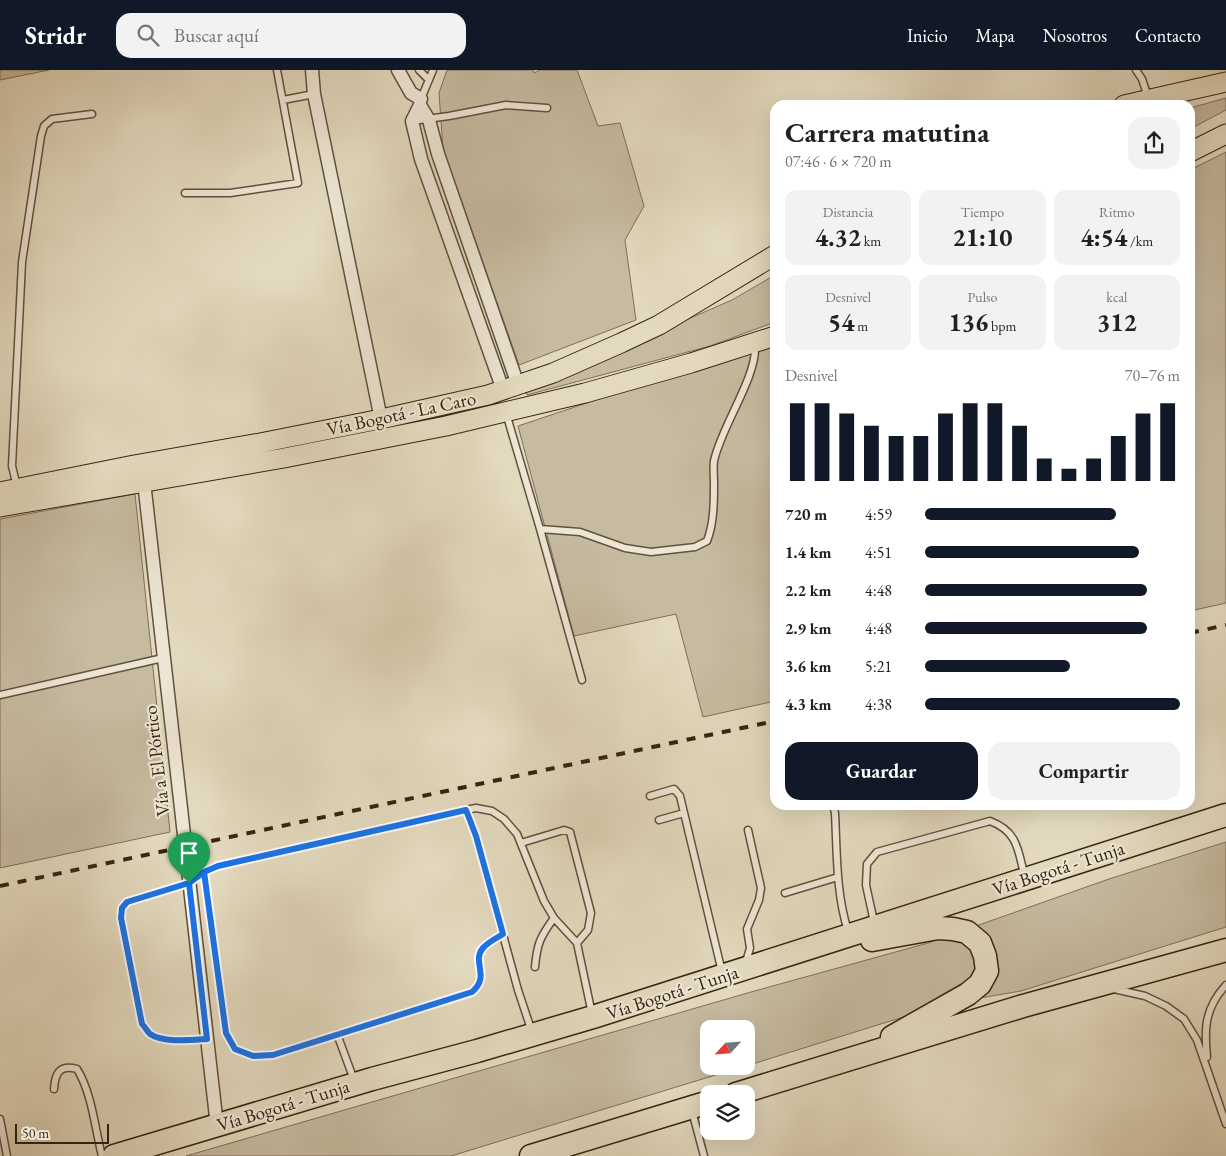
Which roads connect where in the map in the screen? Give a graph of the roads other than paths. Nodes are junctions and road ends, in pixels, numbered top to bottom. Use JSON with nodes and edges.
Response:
{"nodes":[{"id":1,"x":277,"y":70,"type":"edge"},
{"id":2,"x":312,"y":70,"type":"edge"},
{"id":3,"x":398,"y":70,"type":"edge"},
{"id":4,"x":419,"y":70,"type":"edge"},
{"id":5,"x":433,"y":70,"type":"edge"},
{"id":6,"x":1136,"y":70,"type":"edge"},
{"id":7,"x":428,"y":80,"type":"junction"},
{"id":8,"x":1226,"y":82,"type":"edge"},
{"id":9,"x":314,"y":94,"type":"junction"},
{"id":10,"x":421,"y":99,"type":"joint"},
{"id":11,"x":283,"y":100,"type":"junction"},
{"id":12,"x":1149,"y":100,"type":"joint"},
{"id":13,"x":547,"y":108,"type":"dead end"},
{"id":14,"x":92,"y":114,"type":"dead end"},
{"id":15,"x":429,"y":120,"type":"junction"},
{"id":16,"x":1226,"y":134,"type":"edge"},
{"id":17,"x":1195,"y":150,"type":"edge"},
{"id":18,"x":185,"y":193,"type":"dead end"},
{"id":19,"x":770,"y":258,"type":"edge"},
{"id":20,"x":770,"y":338,"type":"edge"},
{"id":21,"x":755,"y":342,"type":"junction"},
{"id":22,"x":510,"y":387,"type":"junction"},
{"id":23,"x":505,"y":413,"type":"junction"},
{"id":24,"x":381,"y":419,"type":"junction"},
{"id":25,"x":144,"y":482,"type":"junction"},
{"id":26,"x":8,"y":490,"type":"edge"},
{"id":27,"x":0,"y":507,"type":"edge"},
{"id":28,"x":540,"y":529,"type":"junction"},
{"id":29,"x":163,"y":658,"type":"junction"},
{"id":30,"x":582,"y":680,"type":"dead end"},
{"id":31,"x":0,"y":695,"type":"edge"},
{"id":32,"x":650,"y":796,"type":"dead end"},
{"id":33,"x":466,"y":810,"type":"junction"},
{"id":34,"x":834,"y":810,"type":"edge"},
{"id":35,"x":684,"y":812,"type":"junction"},
{"id":36,"x":1226,"y":815,"type":"edge"},
{"id":37,"x":660,"y":820,"type":"dead end"},
{"id":38,"x":748,"y":830,"type":"dead end"},
{"id":39,"x":521,"y":843,"type":"junction"},
{"id":40,"x":204,"y":872,"type":"junction"},
{"id":41,"x":838,"y":877,"type":"junction"},
{"id":42,"x":1025,"y":878,"type":"junction"},
{"id":43,"x":189,"y":883,"type":"junction"},
{"id":44,"x":784,"y":893,"type":"dead end"},
{"id":45,"x":554,"y":918,"type":"junction"},
{"id":46,"x":876,"y":926,"type":"junction"},
{"id":47,"x":503,"y":934,"type":"junction"},
{"id":48,"x":849,"y":934,"type":"junction"},
{"id":49,"x":577,"y":943,"type":"junction"},
{"id":50,"x":1226,"y":950,"type":"edge"},
{"id":51,"x":784,"y":956,"type":"junction"},
{"id":52,"x":535,"y":967,"type":"dead end"},
{"id":53,"x":744,"y":968,"type":"junction"},
{"id":54,"x":723,"y":975,"type":"junction"},
{"id":55,"x":1226,"y":985,"type":"edge"},
{"id":56,"x":1094,"y":987,"type":"junction"},
{"id":57,"x":593,"y":1017,"type":"junction"},
{"id":58,"x":337,"y":1034,"type":"junction"},
{"id":59,"x":533,"y":1035,"type":"junction"},
{"id":60,"x":207,"y":1039,"type":"junction"},
{"id":61,"x":854,"y":1058,"type":"junction"},
{"id":62,"x":1207,"y":1066,"type":"junction"},
{"id":63,"x":355,"y":1084,"type":"junction"},
{"id":64,"x":755,"y":1088,"type":"edge"},
{"id":65,"x":54,"y":1089,"type":"dead end"},
{"id":66,"x":700,"y":1105,"type":"edge"},
{"id":67,"x":0,"y":1119,"type":"edge"},
{"id":68,"x":1226,"y":1124,"type":"edge"},
{"id":69,"x":217,"y":1126,"type":"junction"},
{"id":70,"x":703,"y":1140,"type":"edge"},
{"id":71,"x":8,"y":1156,"type":"edge"},
{"id":72,"x":102,"y":1156,"type":"edge"},
{"id":73,"x":114,"y":1156,"type":"edge"},
{"id":74,"x":531,"y":1156,"type":"edge"},
{"id":75,"x":704,"y":1156,"type":"edge"}],
"edges":[{"from":1,"to":11,"type":"lane"},
{"from":2,"to":9,"type":"street"},
{"from":3,"to":10,"type":"street"},
{"from":4,"to":7,"type":"lane"},
{"from":5,"to":7,"type":"lane"},
{"from":6,"to":12,"type":"lane"},
{"from":7,"to":10,"type":"lane"},
{"from":8,"to":12,"type":"main road"},
{"from":9,"to":11,"type":"lane"},
{"from":9,"to":24,"type":"street"},
{"from":11,"to":18,"type":"lane"},
{"from":13,"to":15,"type":"lane"},
{"from":14,"to":26,"type":"lane"},
{"from":15,"to":22,"type":"street"},
{"from":15,"to":22,"type":"street"},
{"from":16,"to":17,"type":"main road"},
{"from":19,"to":22,"type":"main road","name":"Vía Bogotá - La Caro"},
{"from":20,"to":21,"type":"main road","name":"Vía Bogotá - La Caro"},
{"from":21,"to":23,"type":"main road","name":"Vía Bogotá - La Caro"},
{"from":21,"to":28,"type":"lane"},
{"from":22,"to":24,"type":"main road","name":"Vía Bogotá - La Caro"},
{"from":23,"to":25,"type":"main road","name":"Vía Bogotá - La Caro"},
{"from":23,"to":28,"type":"lane"},
{"from":24,"to":26,"type":"main road","name":"Vía Bogotá - La Caro"},
{"from":25,"to":27,"type":"main road","name":"Vía Bogotá - La Caro"},
{"from":25,"to":29,"type":"street","name":"Vía a El Pórtico"},
{"from":28,"to":30,"type":"lane"},
{"from":29,"to":31,"type":"lane"},
{"from":29,"to":43,"type":"street","name":"Vía a El Pórtico"},
{"from":32,"to":35,"type":"lane"},
{"from":33,"to":39,"type":"lane"},
{"from":33,"to":40,"type":"lane"},
{"from":33,"to":47,"type":"lane"},
{"from":34,"to":41,"type":"lane"},
{"from":35,"to":37,"type":"lane"},
{"from":35,"to":54,"type":"lane"},
{"from":36,"to":42,"type":"highway","name":"Vía Bogotá - Tunja"},
{"from":38,"to":53,"type":"lane"},
{"from":39,"to":45,"type":"lane"},
{"from":39,"to":49,"type":"lane"},
{"from":40,"to":43,"type":"lane"},
{"from":40,"to":58,"type":"lane"},
{"from":41,"to":44,"type":"lane"},
{"from":41,"to":48,"type":"lane"},
{"from":42,"to":46,"type":"highway","name":"Vía Bogotá - Tunja"},
{"from":42,"to":46,"type":"lane"},
{"from":43,"to":60,"type":"street","name":"Vía a El Pórtico"},
{"from":43,"to":60,"type":"lane"},
{"from":45,"to":49,"type":"lane"},
{"from":45,"to":52,"type":"lane"},
{"from":46,"to":48,"type":"highway","name":"Vía Bogotá - Tunja"},
{"from":47,"to":58,"type":"lane"},
{"from":47,"to":59,"type":"lane"},
{"from":48,"to":51,"type":"highway","name":"Vía Bogotá - Tunja"},
{"from":49,"to":57,"type":"lane"},
{"from":50,"to":56,"type":"highway"},
{"from":51,"to":53,"type":"highway","name":"Vía Bogotá - Tunja"},
{"from":51,"to":61,"type":"highway"},
{"from":53,"to":54,"type":"highway","name":"Vía Bogotá - Tunja"},
{"from":54,"to":57,"type":"highway","name":"Vía Bogotá - Tunja"},
{"from":55,"to":62,"type":"lane"},
{"from":56,"to":61,"type":"highway"},
{"from":56,"to":62,"type":"lane"},
{"from":57,"to":59,"type":"highway","name":"Vía Bogotá - Tunja"},
{"from":58,"to":63,"type":"lane"},
{"from":59,"to":63,"type":"highway","name":"Vía Bogotá - Tunja"},
{"from":60,"to":69,"type":"street","name":"Vía a El Pórtico"},
{"from":61,"to":64,"type":"highway"},
{"from":62,"to":68,"type":"lane"},
{"from":63,"to":69,"type":"highway","name":"Vía Bogotá - Tunja"},
{"from":65,"to":72,"type":"lane"},
{"from":66,"to":74,"type":"highway"},
{"from":67,"to":71,"type":"lane"},
{"from":69,"to":73,"type":"highway","name":"Vía Bogotá - Tunja"},
{"from":70,"to":75,"type":"lane"}]}
